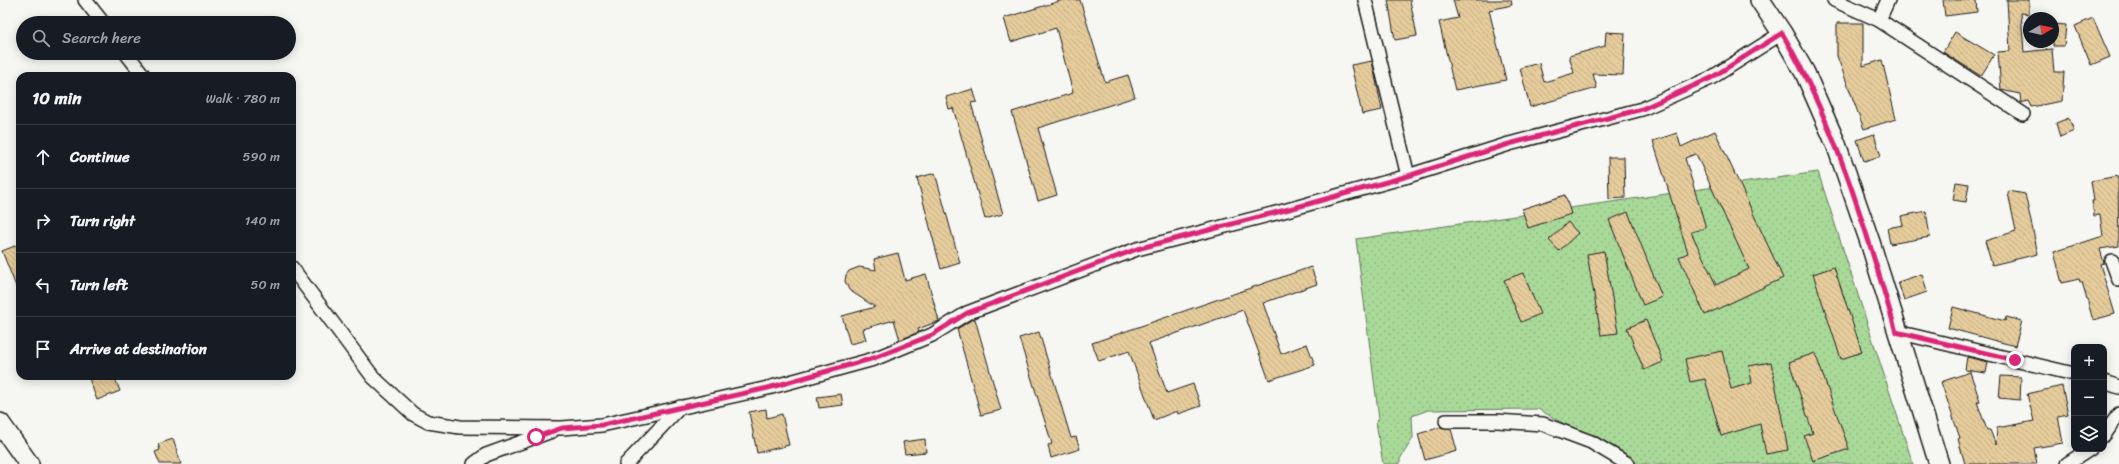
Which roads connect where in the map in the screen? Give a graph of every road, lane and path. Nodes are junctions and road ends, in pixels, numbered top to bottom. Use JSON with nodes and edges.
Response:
{"nodes":[{"id":1,"x":85,"y":0,"type":"edge"},
{"id":2,"x":1365,"y":0,"type":"edge"},
{"id":3,"x":1760,"y":0,"type":"edge"},
{"id":4,"x":1834,"y":0,"type":"edge"},
{"id":5,"x":1888,"y":0,"type":"edge"},
{"id":6,"x":98,"y":16,"type":"edge"},
{"id":7,"x":1879,"y":20,"type":"junction"},
{"id":8,"x":1782,"y":33,"type":"junction"},
{"id":9,"x":131,"y":60,"type":"edge"},
{"id":10,"x":141,"y":72,"type":"edge"},
{"id":11,"x":2023,"y":114,"type":"dead end"},
{"id":12,"x":1408,"y":176,"type":"junction"},
{"id":13,"x":2112,"y":261,"type":"dead end"},
{"id":14,"x":296,"y":273,"type":"edge"},
{"id":15,"x":2119,"y":280,"type":"edge"},
{"id":16,"x":1896,"y":332,"type":"junction"},
{"id":17,"x":2071,"y":373,"type":"edge"},
{"id":18,"x":2107,"y":383,"type":"edge"},
{"id":19,"x":2119,"y":387,"type":"edge"},
{"id":20,"x":680,"y":407,"type":"junction"},
{"id":21,"x":2119,"y":414,"type":"edge"},
{"id":22,"x":1446,"y":421,"type":"dead end"},
{"id":23,"x":0,"y":423,"type":"edge"},
{"id":24,"x":562,"y":428,"type":"junction"},
{"id":25,"x":2107,"y":431,"type":"edge"},
{"id":26,"x":2085,"y":452,"type":"edge"},
{"id":27,"x":29,"y":464,"type":"edge"},
{"id":28,"x":474,"y":464,"type":"edge"},
{"id":29,"x":626,"y":464,"type":"edge"},
{"id":30,"x":1628,"y":464,"type":"edge"},
{"id":31,"x":1939,"y":464,"type":"edge"},
{"id":32,"x":2067,"y":464,"type":"edge"}],
"edges":[{"from":1,"to":6,"type":"street"},
{"from":2,"to":12,"type":"street"},
{"from":3,"to":8,"type":"street"},
{"from":4,"to":7,"type":"street"},
{"from":5,"to":7,"type":"street"},
{"from":7,"to":11,"type":"street"},
{"from":8,"to":12,"type":"street"},
{"from":8,"to":16,"type":"street"},
{"from":9,"to":10,"type":"street"},
{"from":12,"to":20,"type":"street"},
{"from":13,"to":15,"type":"street"},
{"from":14,"to":24,"type":"street"},
{"from":16,"to":17,"type":"street"},
{"from":16,"to":31,"type":"street"},
{"from":18,"to":19,"type":"street"},
{"from":20,"to":24,"type":"street"},
{"from":20,"to":29,"type":"street"},
{"from":21,"to":25,"type":"street"},
{"from":22,"to":30,"type":"street"},
{"from":23,"to":27,"type":"street"},
{"from":24,"to":28,"type":"street"},
{"from":26,"to":32,"type":"street"}]}
